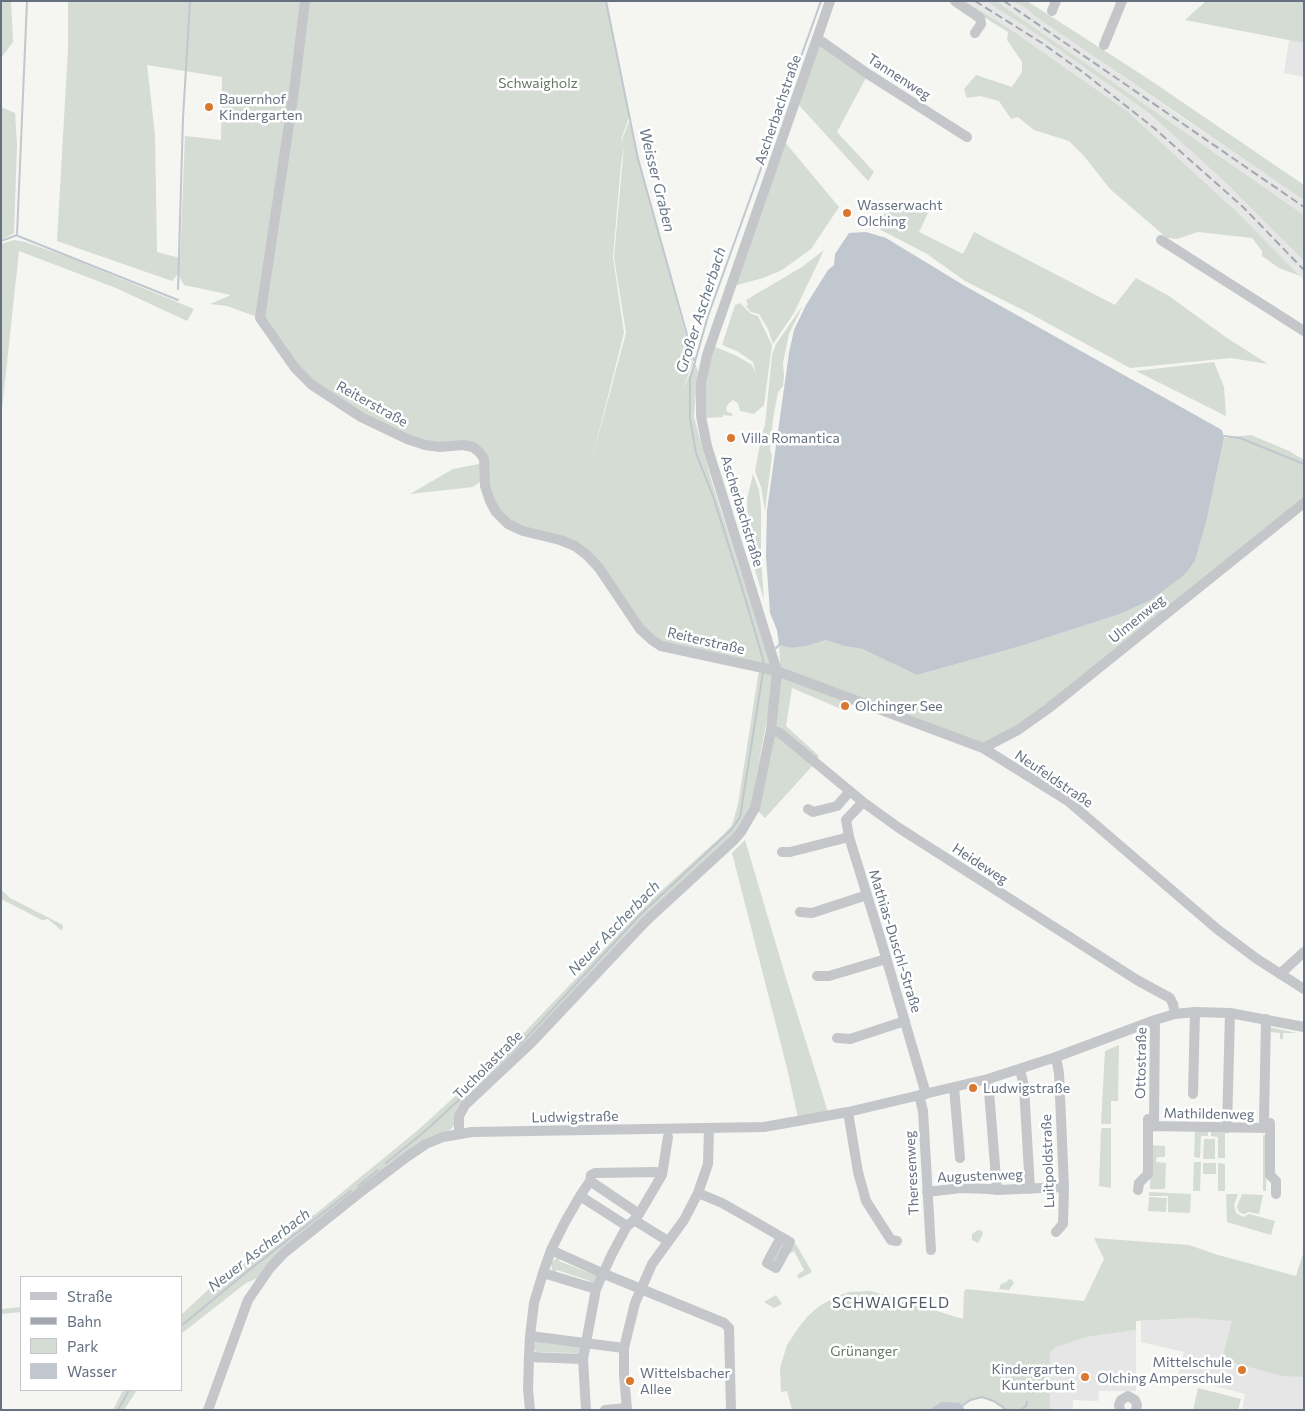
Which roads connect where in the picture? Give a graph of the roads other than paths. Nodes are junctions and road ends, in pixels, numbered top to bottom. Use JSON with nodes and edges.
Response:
{"nodes":[{"id":1,"x":305,"y":1,"type":"edge"},
{"id":2,"x":830,"y":1,"type":"edge"},
{"id":3,"x":955,"y":1,"type":"edge"},
{"id":4,"x":1122,"y":1,"type":"edge"},
{"id":5,"x":975,"y":33,"type":"dead end"},
{"id":6,"x":817,"y":38,"type":"junction"},
{"id":7,"x":1104,"y":45,"type":"dead end"},
{"id":8,"x":967,"y":137,"type":"dead end"},
{"id":9,"x":1161,"y":240,"type":"dead end"},
{"id":10,"x":1304,"y":331,"type":"edge"},
{"id":11,"x":1304,"y":503,"type":"edge"},
{"id":12,"x":777,"y":671,"type":"junction"},
{"id":13,"x":771,"y":730,"type":"junction"},
{"id":14,"x":982,"y":748,"type":"junction"},
{"id":15,"x":850,"y":791,"type":"junction"},
{"id":16,"x":863,"y":802,"type":"junction"},
{"id":17,"x":808,"y":809,"type":"dead end"},
{"id":18,"x":741,"y":832,"type":"joint"},
{"id":19,"x":849,"y":837,"type":"junction"},
{"id":20,"x":782,"y":852,"type":"dead end"},
{"id":21,"x":868,"y":895,"type":"junction"},
{"id":22,"x":800,"y":912,"type":"dead end"},
{"id":23,"x":1304,"y":952,"type":"edge"},
{"id":24,"x":886,"y":959,"type":"junction"},
{"id":25,"x":1280,"y":974,"type":"junction"},
{"id":26,"x":817,"y":976,"type":"dead end"},
{"id":27,"x":1304,"y":989,"type":"edge"},
{"id":28,"x":1195,"y":1012,"type":"junction"},
{"id":29,"x":1230,"y":1013,"type":"junction"},
{"id":30,"x":1175,"y":1014,"type":"junction"},
{"id":31,"x":1266,"y":1019,"type":"junction"},
{"id":32,"x":1155,"y":1020,"type":"junction"},
{"id":33,"x":905,"y":1021,"type":"junction"},
{"id":34,"x":1304,"y":1027,"type":"edge"},
{"id":35,"x":837,"y":1038,"type":"dead end"},
{"id":36,"x":1056,"y":1057,"type":"junction"},
{"id":37,"x":1020,"y":1069,"type":"junction"},
{"id":38,"x":988,"y":1079,"type":"junction"},
{"id":39,"x":954,"y":1087,"type":"junction"},
{"id":40,"x":1193,"y":1094,"type":"dead end"},
{"id":41,"x":922,"y":1095,"type":"junction"},
{"id":42,"x":848,"y":1112,"type":"junction"},
{"id":43,"x":1148,"y":1125,"type":"junction"},
{"id":44,"x":1270,"y":1127,"type":"junction"},
{"id":45,"x":1227,"y":1128,"type":"junction"},
{"id":46,"x":709,"y":1129,"type":"junction"},
{"id":47,"x":459,"y":1134,"type":"junction"},
{"id":48,"x":668,"y":1137,"type":"dead end"},
{"id":49,"x":960,"y":1158,"type":"dead end"},
{"id":50,"x":662,"y":1175,"type":"junction"},
{"id":51,"x":590,"y":1181,"type":"junction"},
{"id":52,"x":1064,"y":1187,"type":"junction"},
{"id":53,"x":1030,"y":1188,"type":"junction"},
{"id":54,"x":997,"y":1190,"type":"junction"},
{"id":55,"x":1138,"y":1190,"type":"dead end"},
{"id":56,"x":698,"y":1192,"type":"junction"},
{"id":57,"x":927,"y":1192,"type":"junction"},
{"id":58,"x":1276,"y":1194,"type":"dead end"},
{"id":59,"x":580,"y":1196,"type":"junction"},
{"id":60,"x":633,"y":1220,"type":"junction"},
{"id":61,"x":1056,"y":1232,"type":"dead end"},
{"id":62,"x":781,"y":1237,"type":"dead end"},
{"id":63,"x":668,"y":1241,"type":"junction"},
{"id":64,"x":896,"y":1241,"type":"dead end"},
{"id":65,"x":551,"y":1250,"type":"junction"},
{"id":66,"x":931,"y":1250,"type":"dead end"},
{"id":67,"x":543,"y":1273,"type":"junction"},
{"id":68,"x":602,"y":1274,"type":"junction"},
{"id":69,"x":640,"y":1288,"type":"junction"},
{"id":70,"x":596,"y":1289,"type":"junction"},
{"id":71,"x":530,"y":1336,"type":"junction"},
{"id":72,"x":585,"y":1342,"type":"junction"},
{"id":73,"x":624,"y":1348,"type":"junction"},
{"id":74,"x":528,"y":1357,"type":"junction"},
{"id":75,"x":583,"y":1359,"type":"junction"},
{"id":76,"x":627,"y":1409,"type":"edge"},
{"id":77,"x":208,"y":1410,"type":"edge"},
{"id":78,"x":530,"y":1410,"type":"edge"},
{"id":79,"x":586,"y":1410,"type":"edge"},
{"id":80,"x":606,"y":1410,"type":"edge"},
{"id":81,"x":731,"y":1410,"type":"edge"},
{"id":82,"x":1120,"y":1410,"type":"edge"},
{"id":83,"x":1136,"y":1410,"type":"edge"}],
"edges":[{"from":1,"to":12,"type":"street","name":"Reiterstraße"},
{"from":2,"to":6,"type":"street","name":"Ascherbachstraße"},
{"from":3,"to":5,"type":"street"},
{"from":4,"to":7,"type":"street"},
{"from":6,"to":8,"type":"street","name":"Tannenweg"},
{"from":6,"to":12,"type":"street","name":"Ascherbachstraße"},
{"from":9,"to":10,"type":"street"},
{"from":11,"to":14,"type":"street","name":"Ulmenweg"},
{"from":12,"to":13,"type":"street","name":"Ascherbachstraße"},
{"from":12,"to":14,"type":"street","name":"Neufeldstraße"},
{"from":13,"to":15,"type":"street","name":"Heideweg"},
{"from":13,"to":18,"type":"street","name":"Ascherbachstraße"},
{"from":14,"to":25,"type":"street","name":"Neufeldstraße"},
{"from":15,"to":16,"type":"street","name":"Heideweg"},
{"from":15,"to":17,"type":"street"},
{"from":16,"to":19,"type":"street","name":"Mathias-Duschl-Straße"},
{"from":16,"to":30,"type":"street","name":"Heideweg"},
{"from":18,"to":47,"type":"street","name":"Tucholastraße"},
{"from":19,"to":20,"type":"street"},
{"from":19,"to":21,"type":"street","name":"Mathias-Duschl-Straße"},
{"from":21,"to":22,"type":"street"},
{"from":21,"to":24,"type":"street","name":"Mathias-Duschl-Straße"},
{"from":23,"to":25,"type":"street"},
{"from":24,"to":26,"type":"street"},
{"from":24,"to":33,"type":"street","name":"Mathias-Duschl-Straße"},
{"from":25,"to":27,"type":"street","name":"Neufeldstraße"},
{"from":28,"to":29,"type":"street","name":"Ludwigstraße"},
{"from":28,"to":30,"type":"street","name":"Ludwigstraße"},
{"from":28,"to":40,"type":"street"},
{"from":29,"to":31,"type":"street","name":"Ludwigstraße"},
{"from":29,"to":45,"type":"street"},
{"from":30,"to":32,"type":"street","name":"Ludwigstraße"},
{"from":31,"to":34,"type":"street","name":"Ludwigstraße"},
{"from":31,"to":44,"type":"street"},
{"from":32,"to":36,"type":"street","name":"Ludwigstraße"},
{"from":32,"to":43,"type":"street","name":"Ottostraße"},
{"from":33,"to":35,"type":"street"},
{"from":33,"to":41,"type":"street","name":"Mathias-Duschl-Straße"},
{"from":36,"to":37,"type":"street","name":"Ludwigstraße"},
{"from":36,"to":52,"type":"street","name":"Luitpoldstraße"},
{"from":37,"to":38,"type":"street","name":"Ludwigstraße"},
{"from":37,"to":53,"type":"street"},
{"from":38,"to":39,"type":"street","name":"Ludwigstraße"},
{"from":38,"to":54,"type":"street"},
{"from":39,"to":41,"type":"street","name":"Ludwigstraße"},
{"from":39,"to":49,"type":"street"},
{"from":41,"to":42,"type":"street","name":"Ludwigstraße"},
{"from":41,"to":57,"type":"street","name":"Theresenweg"},
{"from":42,"to":46,"type":"street","name":"Ludwigstraße"},
{"from":42,"to":64,"type":"street"},
{"from":43,"to":45,"type":"street","name":"Mathildenweg"},
{"from":43,"to":55,"type":"street","name":"Ottostraße"},
{"from":44,"to":45,"type":"street","name":"Mathildenweg"},
{"from":44,"to":58,"type":"street"},
{"from":46,"to":47,"type":"street","name":"Ludwigstraße"},
{"from":46,"to":56,"type":"street"},
{"from":47,"to":77,"type":"street"},
{"from":48,"to":50,"type":"street"},
{"from":50,"to":51,"type":"street"},
{"from":50,"to":60,"type":"street"},
{"from":51,"to":59,"type":"street"},
{"from":51,"to":60,"type":"street"},
{"from":52,"to":53,"type":"street","name":"Augustenweg"},
{"from":52,"to":61,"type":"street","name":"Luitpoldstraße"},
{"from":53,"to":54,"type":"street","name":"Augustenweg"},
{"from":54,"to":57,"type":"street","name":"Augustenweg"},
{"from":56,"to":62,"type":"street"},
{"from":56,"to":63,"type":"street"},
{"from":57,"to":66,"type":"street","name":"Theresenweg"},
{"from":59,"to":60,"type":"street"},
{"from":59,"to":65,"type":"street"},
{"from":60,"to":63,"type":"street"},
{"from":60,"to":68,"type":"street"},
{"from":63,"to":69,"type":"street"},
{"from":65,"to":67,"type":"street"},
{"from":65,"to":68,"type":"street"},
{"from":67,"to":70,"type":"street"},
{"from":67,"to":71,"type":"street"},
{"from":68,"to":69,"type":"street"},
{"from":68,"to":70,"type":"street"},
{"from":69,"to":73,"type":"street"},
{"from":69,"to":81,"type":"street"},
{"from":70,"to":72,"type":"street"},
{"from":71,"to":72,"type":"street"},
{"from":71,"to":74,"type":"street"},
{"from":72,"to":73,"type":"street"},
{"from":72,"to":75,"type":"street"},
{"from":73,"to":76,"type":"street"},
{"from":74,"to":75,"type":"street"},
{"from":74,"to":78,"type":"street"},
{"from":75,"to":79,"type":"street"},
{"from":76,"to":80,"type":"street"},
{"from":82,"to":83,"type":"street"}]}
